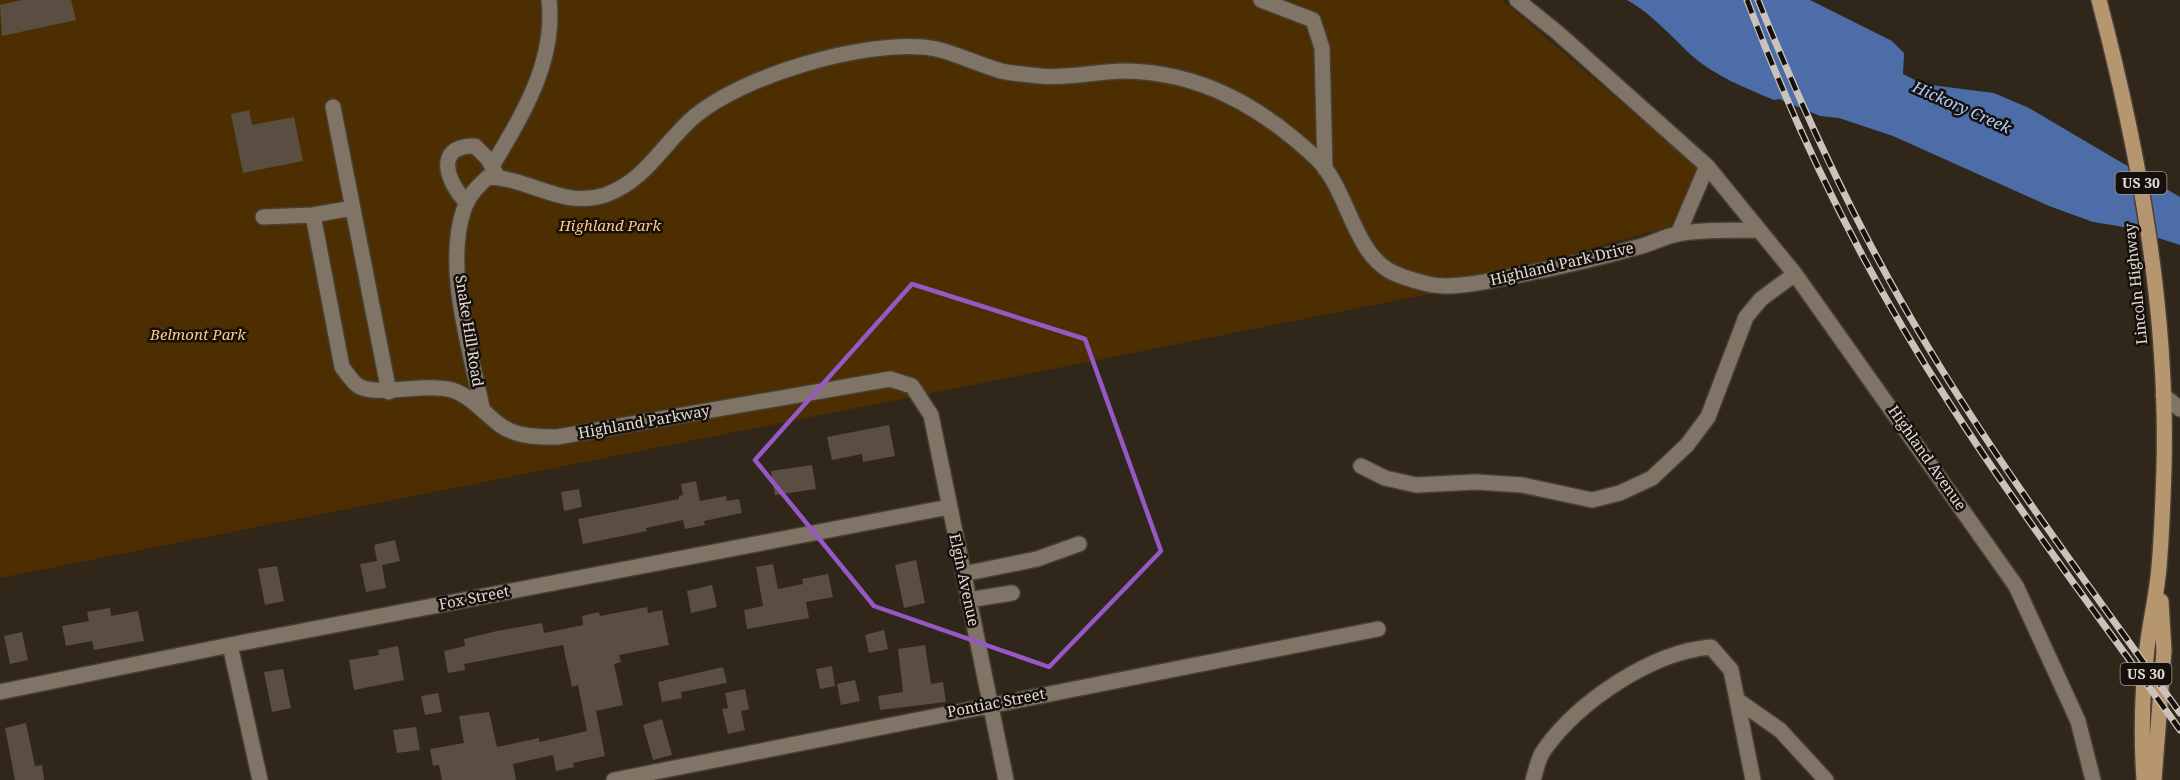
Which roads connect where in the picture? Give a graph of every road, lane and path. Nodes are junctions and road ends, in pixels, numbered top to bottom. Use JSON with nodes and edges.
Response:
{"nodes":[{"id":1,"x":549,"y":0,"type":"edge"},
{"id":2,"x":1261,"y":0,"type":"edge"},
{"id":3,"x":1517,"y":0,"type":"edge"},
{"id":4,"x":2099,"y":0,"type":"edge"},
{"id":5,"x":333,"y":107,"type":"dead end"},
{"id":6,"x":1707,"y":166,"type":"junction"},
{"id":7,"x":1325,"y":169,"type":"junction"},
{"id":8,"x":499,"y":174,"type":"junction"},
{"id":9,"x":467,"y":203,"type":"junction"},
{"id":10,"x":353,"y":208,"type":"junction"},
{"id":11,"x":313,"y":215,"type":"junction"},
{"id":12,"x":263,"y":217,"type":"dead end"},
{"id":13,"x":1756,"y":230,"type":"junction"},
{"id":14,"x":1678,"y":234,"type":"junction"},
{"id":15,"x":1795,"y":274,"type":"junction"},
{"id":16,"x":912,"y":386,"type":"joint"},
{"id":17,"x":389,"y":392,"type":"junction"},
{"id":18,"x":2163,"y":394,"type":"junction"},
{"id":19,"x":482,"y":407,"type":"junction"},
{"id":20,"x":2180,"y":409,"type":"edge"},
{"id":21,"x":1361,"y":466,"type":"dead end"},
{"id":22,"x":949,"y":507,"type":"junction"},
{"id":23,"x":1079,"y":544,"type":"dead end"},
{"id":24,"x":2159,"y":568,"type":"junction"},
{"id":25,"x":963,"y":574,"type":"junction"},
{"id":26,"x":1012,"y":592,"type":"dead end"},
{"id":27,"x":968,"y":600,"type":"junction"},
{"id":28,"x":1378,"y":629,"type":"dead end"},
{"id":29,"x":230,"y":645,"type":"junction"},
{"id":30,"x":0,"y":692,"type":"edge"},
{"id":31,"x":1737,"y":700,"type":"junction"},
{"id":32,"x":989,"y":704,"type":"junction"},
{"id":33,"x":260,"y":780,"type":"edge"},
{"id":34,"x":614,"y":780,"type":"edge"},
{"id":35,"x":1006,"y":780,"type":"edge"},
{"id":36,"x":1533,"y":780,"type":"edge"},
{"id":37,"x":1753,"y":780,"type":"edge"},
{"id":38,"x":1826,"y":780,"type":"edge"},
{"id":39,"x":2093,"y":780,"type":"edge"},
{"id":40,"x":2144,"y":780,"type":"edge"},
{"id":41,"x":2154,"y":780,"type":"edge"}],
"edges":[{"from":1,"to":8,"type":"street"},
{"from":2,"to":7,"type":"street"},
{"from":3,"to":6,"type":"street"},
{"from":4,"to":18,"type":"main road","name":"Lincoln Highway","number":"US 30"},
{"from":5,"to":10,"type":"street"},
{"from":6,"to":13,"type":"street","name":"Highland Avenue"},
{"from":6,"to":14,"type":"street"},
{"from":7,"to":8,"type":"street","name":"Highland Park Drive"},
{"from":7,"to":14,"type":"street","name":"Highland Park Drive"},
{"from":8,"to":9,"type":"street","name":"Snake Hill Road"},
{"from":8,"to":9,"type":"street"},
{"from":9,"to":19,"type":"street","name":"Snake Hill Road"},
{"from":10,"to":11,"type":"street"},
{"from":10,"to":17,"type":"street"},
{"from":11,"to":12,"type":"street"},
{"from":11,"to":17,"type":"street"},
{"from":13,"to":14,"type":"street","name":"Highland Park Drive"},
{"from":13,"to":15,"type":"street","name":"Highland Avenue"},
{"from":15,"to":21,"type":"street"},
{"from":15,"to":39,"type":"street","name":"Highland Avenue"},
{"from":16,"to":19,"type":"street","name":"Highland Parkway"},
{"from":16,"to":22,"type":"street","name":"Elgin Avenue"},
{"from":17,"to":19,"type":"street","name":"Highland Parkway"},
{"from":18,"to":20,"type":"street"},
{"from":18,"to":24,"type":"main road","name":"Lincoln Highway","number":"US 30"},
{"from":22,"to":25,"type":"street","name":"Elgin Avenue"},
{"from":22,"to":29,"type":"street","name":"Fox Street"},
{"from":23,"to":25,"type":"street"},
{"from":24,"to":40,"type":"main road","name":"Lincoln Highway","number":"US 30"},
{"from":24,"to":41,"type":"main road","name":"Lincoln Highway","number":"US 30"},
{"from":25,"to":27,"type":"street","name":"Elgin Avenue"},
{"from":26,"to":27,"type":"street"},
{"from":27,"to":32,"type":"street","name":"Elgin Avenue"},
{"from":28,"to":32,"type":"street","name":"Pontiac Street"},
{"from":29,"to":30,"type":"street","name":"Fox Street"},
{"from":29,"to":33,"type":"street"},
{"from":31,"to":36,"type":"street"},
{"from":31,"to":37,"type":"street"},
{"from":31,"to":38,"type":"street"},
{"from":32,"to":34,"type":"street","name":"Pontiac Street"},
{"from":32,"to":35,"type":"street","name":"Elgin Avenue"}]}
